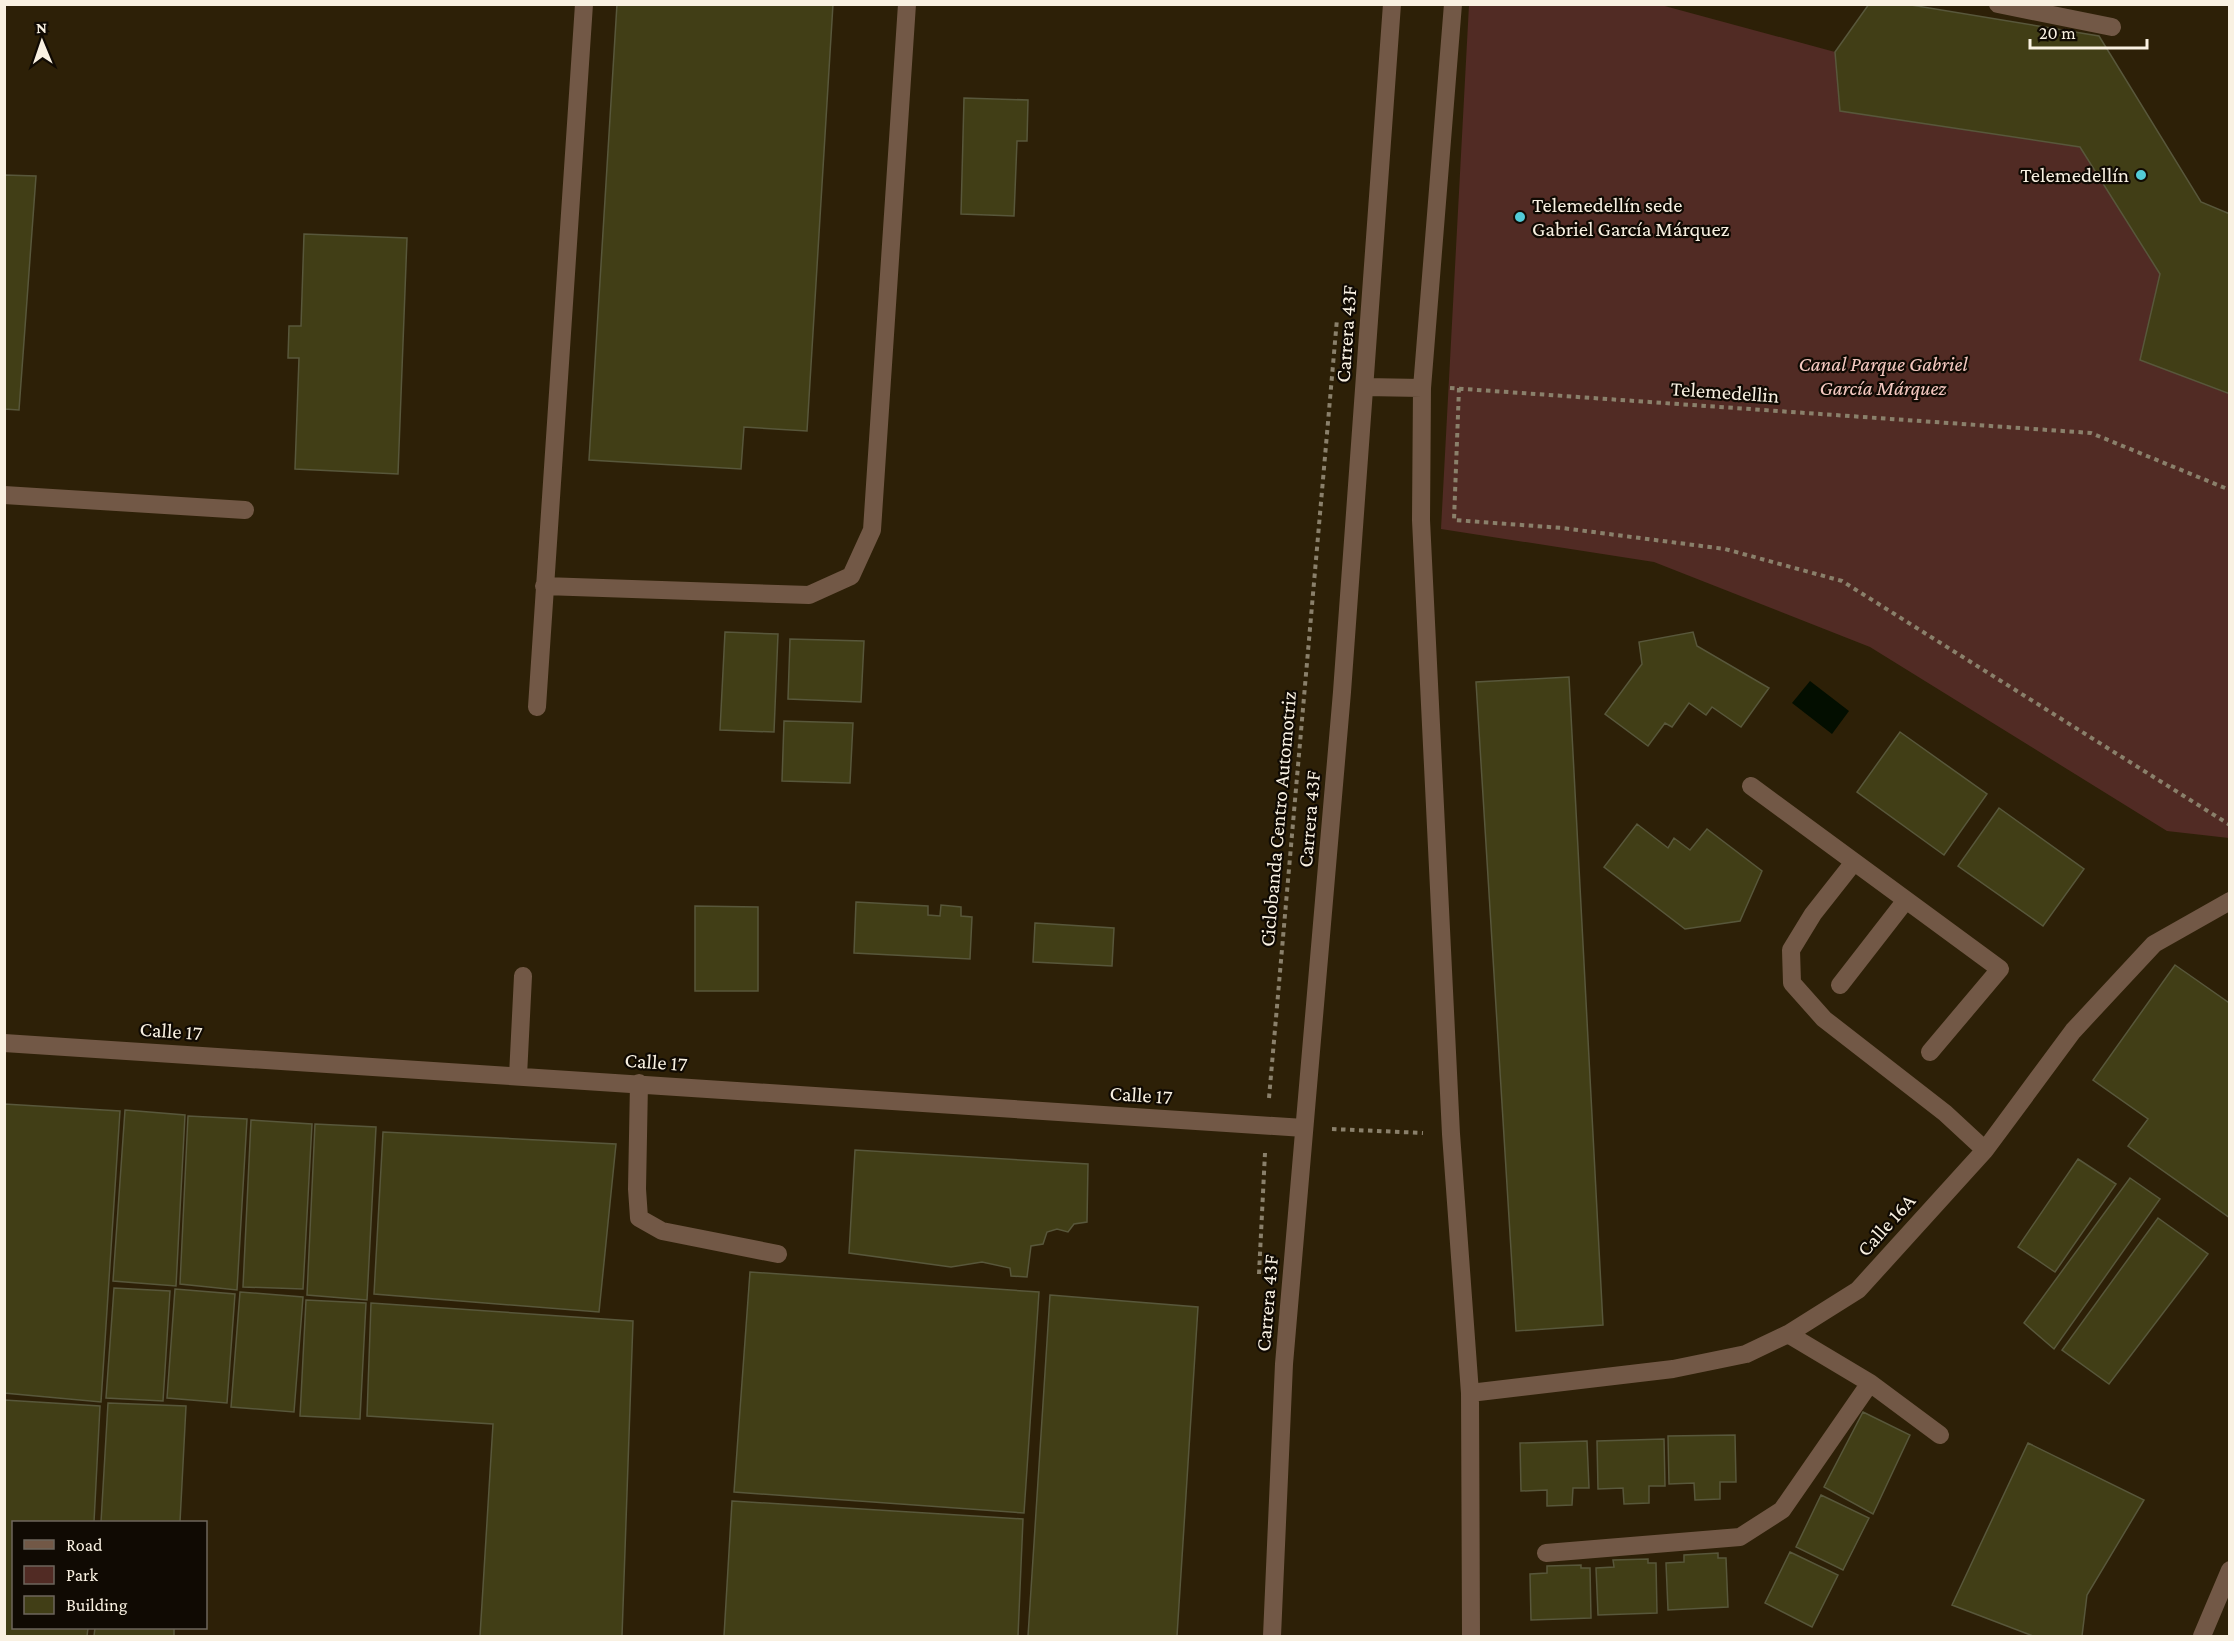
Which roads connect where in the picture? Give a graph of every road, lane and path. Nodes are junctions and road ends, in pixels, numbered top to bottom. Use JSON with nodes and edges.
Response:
{"nodes":[{"id":1,"x":584,"y":4,"type":"edge"},
{"id":2,"x":907,"y":4,"type":"edge"},
{"id":3,"x":1392,"y":4,"type":"edge"},
{"id":4,"x":1453,"y":4,"type":"edge"},
{"id":5,"x":1998,"y":4,"type":"edge"},
{"id":6,"x":2112,"y":27,"type":"dead end"},
{"id":7,"x":1337,"y":315,"type":"dead end"},
{"id":8,"x":1365,"y":387,"type":"junction"},
{"id":9,"x":1422,"y":388,"type":"junction"},
{"id":10,"x":1460,"y":388,"type":"junction"},
{"id":11,"x":2229,"y":490,"type":"edge"},
{"id":12,"x":4,"y":495,"type":"edge"},
{"id":13,"x":246,"y":510,"type":"dead end"},
{"id":14,"x":544,"y":586,"type":"junction"},
{"id":15,"x":537,"y":707,"type":"dead end"},
{"id":16,"x":1751,"y":786,"type":"dead end"},
{"id":17,"x":2229,"y":825,"type":"edge"},
{"id":18,"x":1854,"y":862,"type":"junction"},
{"id":19,"x":1906,"y":900,"type":"junction"},
{"id":20,"x":2229,"y":901,"type":"edge"},
{"id":21,"x":523,"y":976,"type":"dead end"},
{"id":22,"x":1840,"y":985,"type":"dead end"},
{"id":23,"x":4,"y":1043,"type":"edge"},
{"id":24,"x":1930,"y":1052,"type":"dead end"},
{"id":25,"x":518,"y":1076,"type":"junction"},
{"id":26,"x":639,"y":1083,"type":"junction"},
{"id":27,"x":1266,"y":1126,"type":"junction"},
{"id":28,"x":1304,"y":1128,"type":"junction"},
{"id":29,"x":1451,"y":1134,"type":"junction"},
{"id":30,"x":1984,"y":1150,"type":"junction"},
{"id":31,"x":778,"y":1254,"type":"dead end"},
{"id":32,"x":1259,"y":1280,"type":"dead end"},
{"id":33,"x":1788,"y":1334,"type":"junction"},
{"id":34,"x":1870,"y":1383,"type":"junction"},
{"id":35,"x":1470,"y":1393,"type":"junction"},
{"id":36,"x":1940,"y":1435,"type":"dead end"},
{"id":37,"x":1546,"y":1554,"type":"dead end"},
{"id":38,"x":2229,"y":1570,"type":"edge"},
{"id":39,"x":1272,"y":1636,"type":"edge"},
{"id":40,"x":1471,"y":1636,"type":"edge"},
{"id":41,"x":2202,"y":1636,"type":"edge"}],
"edges":[{"from":1,"to":14,"type":"street"},
{"from":2,"to":14,"type":"street"},
{"from":3,"to":8,"type":"street","name":"Carrera 43F"},
{"from":4,"to":9,"type":"street"},
{"from":5,"to":6,"type":"street"},
{"from":7,"to":27,"type":"path","name":"Ciclobanda Centro Automotriz"},
{"from":8,"to":9,"type":"street"},
{"from":8,"to":28,"type":"street","name":"Carrera 43F"},
{"from":9,"to":10,"type":"path","name":"Telemedellin"},
{"from":9,"to":29,"type":"street"},
{"from":10,"to":11,"type":"path","name":"Telemedellin"},
{"from":10,"to":17,"type":"path"},
{"from":12,"to":13,"type":"street"},
{"from":14,"to":15,"type":"street"},
{"from":16,"to":18,"type":"street"},
{"from":18,"to":19,"type":"street"},
{"from":18,"to":30,"type":"street"},
{"from":19,"to":22,"type":"street"},
{"from":19,"to":24,"type":"street"},
{"from":20,"to":30,"type":"street","name":"Calle 16A"},
{"from":21,"to":25,"type":"street"},
{"from":23,"to":25,"type":"street","name":"Calle 17"},
{"from":25,"to":26,"type":"street","name":"Calle 17"},
{"from":26,"to":27,"type":"street","name":"Calle 17"},
{"from":26,"to":31,"type":"street"},
{"from":27,"to":28,"type":"street","name":"Calle 17"},
{"from":27,"to":32,"type":"path","name":"Ciclobanda Centro Automotriz"},
{"from":28,"to":29,"type":"path"},
{"from":28,"to":39,"type":"street","name":"Carrera 43F"},
{"from":29,"to":35,"type":"street"},
{"from":30,"to":33,"type":"street","name":"Calle 16A"},
{"from":33,"to":34,"type":"street"},
{"from":33,"to":35,"type":"street","name":"Calle 16A"},
{"from":34,"to":36,"type":"street"},
{"from":34,"to":37,"type":"street"},
{"from":35,"to":40,"type":"street"},
{"from":38,"to":41,"type":"street"}]}
